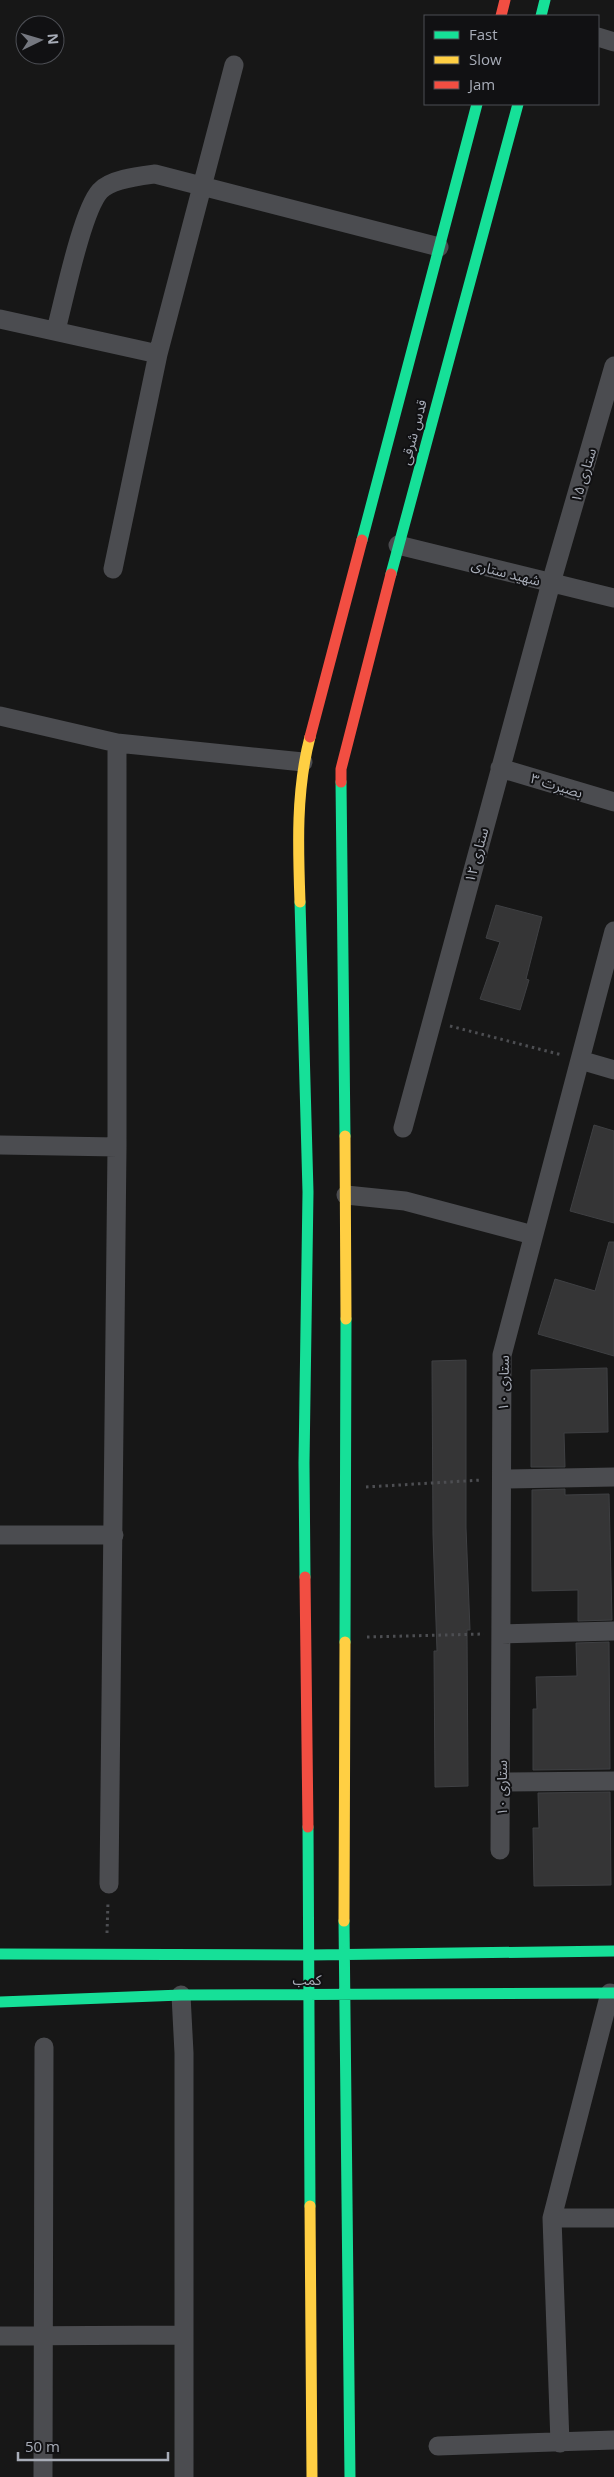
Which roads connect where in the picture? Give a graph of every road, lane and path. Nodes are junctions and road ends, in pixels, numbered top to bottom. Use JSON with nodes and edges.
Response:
{"nodes":[{"id":1,"x":505,"y":0,"type":"edge"},
{"id":2,"x":545,"y":0,"type":"edge"},
{"id":3,"x":501,"y":15,"type":"edge"},
{"id":4,"x":541,"y":15,"type":"edge"},
{"id":5,"x":599,"y":36,"type":"edge"},
{"id":6,"x":614,"y":42,"type":"edge"},
{"id":7,"x":234,"y":65,"type":"dead end"},
{"id":8,"x":478,"y":105,"type":"edge"},
{"id":9,"x":518,"y":105,"type":"edge"},
{"id":10,"x":202,"y":186,"type":"junction"},
{"id":11,"x":439,"y":247,"type":"junction"},
{"id":12,"x":0,"y":319,"type":"edge"},
{"id":13,"x":56,"y":330,"type":"junction"},
{"id":14,"x":158,"y":354,"type":"junction"},
{"id":15,"x":614,"y":366,"type":"edge"},
{"id":16,"x":606,"y":425,"type":"edge"},
{"id":17,"x":398,"y":545,"type":"junction"},
{"id":18,"x":113,"y":569,"type":"dead end"},
{"id":19,"x":551,"y":583,"type":"junction"},
{"id":20,"x":614,"y":598,"type":"edge"},
{"id":21,"x":0,"y":716,"type":"edge"},
{"id":22,"x":117,"y":743,"type":"junction"},
{"id":23,"x":308,"y":763,"type":"junction"},
{"id":24,"x":500,"y":768,"type":"junction"},
{"id":25,"x":614,"y":802,"type":"edge"},
{"id":26,"x":614,"y":930,"type":"edge"},
{"id":27,"x":431,"y":1021,"type":"junction"},
{"id":28,"x":580,"y":1060,"type":"junction"},
{"id":29,"x":614,"y":1070,"type":"edge"},
{"id":30,"x":403,"y":1128,"type":"dead end"},
{"id":31,"x":0,"y":1145,"type":"edge"},
{"id":32,"x":117,"y":1147,"type":"junction"},
{"id":33,"x":346,"y":1194,"type":"junction"},
{"id":34,"x":533,"y":1235,"type":"junction"},
{"id":35,"x":614,"y":1477,"type":"edge"},
{"id":36,"x":503,"y":1479,"type":"junction"},
{"id":37,"x":346,"y":1488,"type":"junction"},
{"id":38,"x":0,"y":1535,"type":"edge"},
{"id":39,"x":114,"y":1535,"type":"junction"},
{"id":40,"x":614,"y":1631,"type":"edge"},
{"id":41,"x":502,"y":1634,"type":"junction"},
{"id":42,"x":345,"y":1637,"type":"junction"},
{"id":43,"x":501,"y":1782,"type":"junction"},
{"id":44,"x":614,"y":1782,"type":"edge"},
{"id":45,"x":500,"y":1850,"type":"dead end"},
{"id":46,"x":108,"y":1884,"type":"joint"},
{"id":47,"x":614,"y":1950,"type":"edge"},
{"id":48,"x":0,"y":1954,"type":"edge"},
{"id":49,"x":106,"y":1954,"type":"junction"},
{"id":50,"x":310,"y":1955,"type":"junction"},
{"id":51,"x":612,"y":1993,"type":"edge"},
{"id":52,"x":308,"y":1994,"type":"junction"},
{"id":53,"x":181,"y":1995,"type":"junction"},
{"id":54,"x":344,"y":1995,"type":"junction"},
{"id":55,"x":0,"y":2002,"type":"edge"},
{"id":56,"x":44,"y":2047,"type":"dead end"},
{"id":57,"x":552,"y":2218,"type":"junction"},
{"id":58,"x":614,"y":2218,"type":"edge"},
{"id":59,"x":184,"y":2335,"type":"junction"},
{"id":60,"x":0,"y":2336,"type":"edge"},
{"id":61,"x":42,"y":2336,"type":"junction"},
{"id":62,"x":614,"y":2440,"type":"edge"},
{"id":63,"x":560,"y":2443,"type":"junction"},
{"id":64,"x":438,"y":2446,"type":"dead end"},
{"id":65,"x":43,"y":2477,"type":"edge"},
{"id":66,"x":184,"y":2477,"type":"edge"},
{"id":67,"x":312,"y":2477,"type":"edge"},
{"id":68,"x":350,"y":2477,"type":"edge"}],
"edges":[{"from":1,"to":3,"type":"street"},
{"from":2,"to":4,"type":"street"},
{"from":5,"to":6,"type":"street"},
{"from":7,"to":10,"type":"street"},
{"from":8,"to":11,"type":"street"},
{"from":9,"to":17,"type":"street","name":"قدس شرقی"},
{"from":10,"to":11,"type":"street"},
{"from":10,"to":13,"type":"street"},
{"from":10,"to":14,"type":"street"},
{"from":11,"to":23,"type":"street"},
{"from":12,"to":13,"type":"street"},
{"from":13,"to":14,"type":"street"},
{"from":14,"to":18,"type":"street"},
{"from":15,"to":16,"type":"street","name":"ستاری ۱۵"},
{"from":16,"to":19,"type":"street","name":"ستاری ۱۵"},
{"from":17,"to":19,"type":"street","name":"شهید ستاری"},
{"from":17,"to":33,"type":"street","name":"قدس شرقی"},
{"from":19,"to":20,"type":"street","name":"شهید ستاری"},
{"from":19,"to":24,"type":"street","name":"ستاری ۱۲"},
{"from":21,"to":22,"type":"street"},
{"from":22,"to":23,"type":"street"},
{"from":22,"to":32,"type":"street"},
{"from":23,"to":50,"type":"street"},
{"from":24,"to":25,"type":"street","name":"بصیرت ۳"},
{"from":24,"to":27,"type":"street","name":"ستاری ۱۲"},
{"from":26,"to":28,"type":"street","name":"ستاری ۱۰"},
{"from":27,"to":28,"type":"path"},
{"from":27,"to":30,"type":"street","name":"ستاری ۱۲"},
{"from":28,"to":29,"type":"street"},
{"from":28,"to":34,"type":"street","name":"ستاری ۱۰"},
{"from":31,"to":32,"type":"street"},
{"from":32,"to":39,"type":"street"},
{"from":33,"to":34,"type":"street"},
{"from":33,"to":37,"type":"street","name":"قدس شرقی"},
{"from":34,"to":36,"type":"street","name":"ستاری ۱۰"},
{"from":35,"to":36,"type":"street"},
{"from":36,"to":37,"type":"path"},
{"from":36,"to":41,"type":"street","name":"ستاری ۱۰"},
{"from":37,"to":42,"type":"street","name":"قدس شرقی"},
{"from":38,"to":39,"type":"street"},
{"from":39,"to":46,"type":"street"},
{"from":40,"to":41,"type":"street"},
{"from":41,"to":42,"type":"path"},
{"from":41,"to":43,"type":"street","name":"ستاری ۱۰"},
{"from":42,"to":54,"type":"street","name":"قدس شرقی"},
{"from":43,"to":44,"type":"street"},
{"from":43,"to":45,"type":"street","name":"ستاری ۱۰"},
{"from":46,"to":49,"type":"path"},
{"from":47,"to":50,"type":"street","name":"کمب"},
{"from":48,"to":49,"type":"street","name":"کمب"},
{"from":49,"to":50,"type":"street","name":"کمب"},
{"from":50,"to":52,"type":"street"},
{"from":51,"to":54,"type":"street","name":"کمب"},
{"from":51,"to":57,"type":"street"},
{"from":52,"to":53,"type":"street","name":"کمب"},
{"from":52,"to":54,"type":"street","name":"کمب"},
{"from":52,"to":67,"type":"street"},
{"from":53,"to":55,"type":"street","name":"کمب"},
{"from":53,"to":59,"type":"street"},
{"from":54,"to":68,"type":"street","name":"قدس شرقی"},
{"from":56,"to":61,"type":"street"},
{"from":57,"to":58,"type":"street"},
{"from":57,"to":63,"type":"street"},
{"from":59,"to":61,"type":"street"},
{"from":59,"to":66,"type":"street"},
{"from":60,"to":61,"type":"street"},
{"from":61,"to":65,"type":"street"},
{"from":62,"to":63,"type":"street"},
{"from":63,"to":64,"type":"street"}]}
